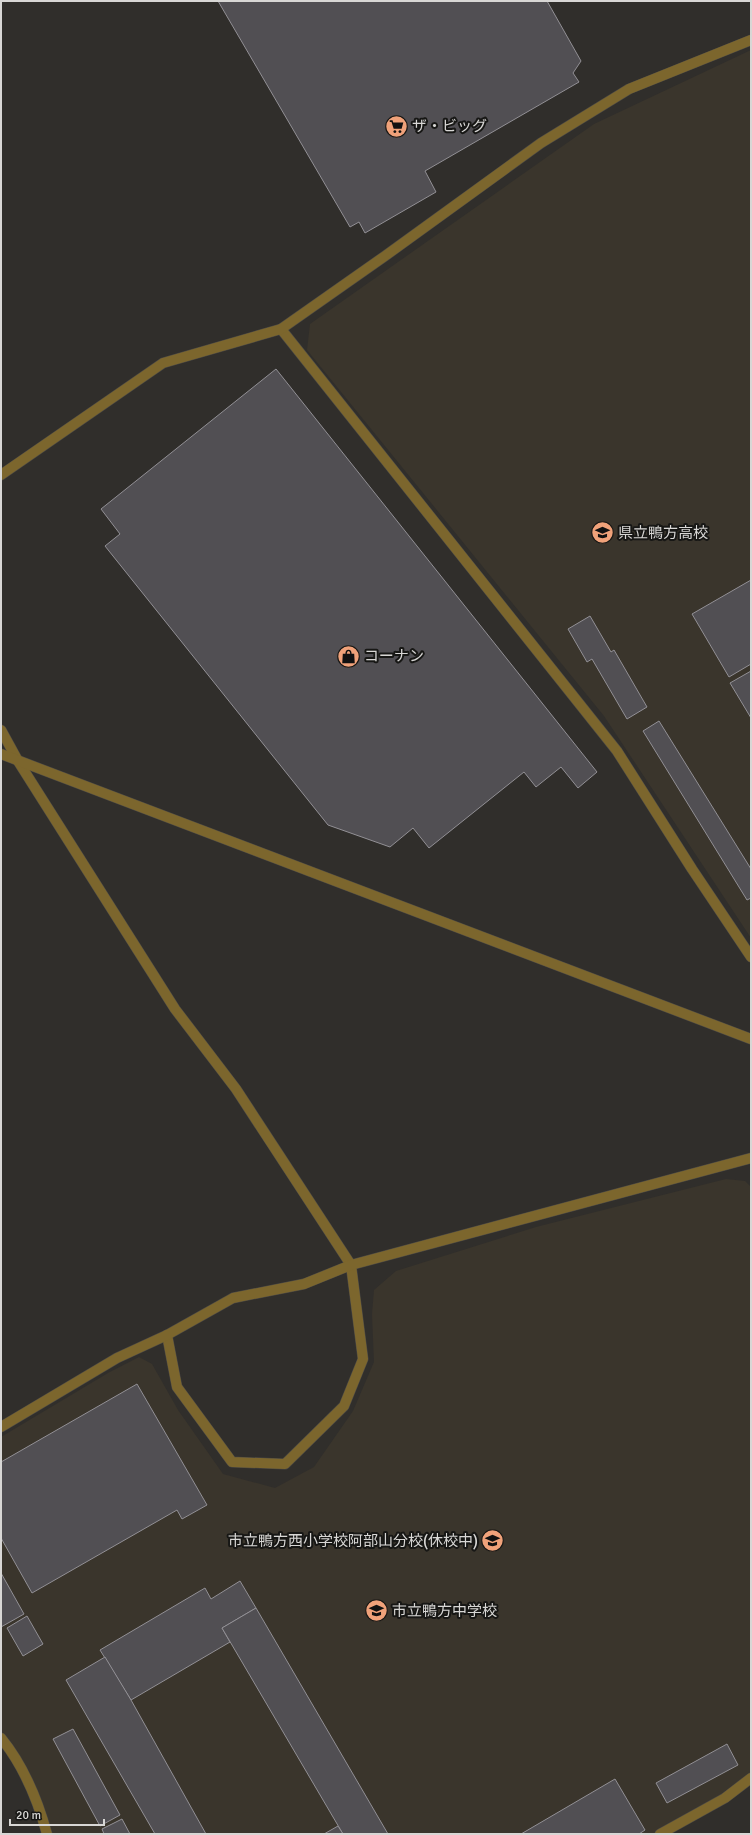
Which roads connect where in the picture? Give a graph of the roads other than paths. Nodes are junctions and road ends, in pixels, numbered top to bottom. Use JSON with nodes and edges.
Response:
{"nodes":[{"id":1,"x":751,"y":40,"type":"edge"},
{"id":2,"x":281,"y":329,"type":"junction"},
{"id":3,"x":1,"y":475,"type":"edge"},
{"id":4,"x":1,"y":730,"type":"edge"},
{"id":5,"x":1,"y":754,"type":"edge"},
{"id":6,"x":18,"y":761,"type":"junction"},
{"id":7,"x":751,"y":957,"type":"edge"},
{"id":8,"x":751,"y":1039,"type":"edge"},
{"id":9,"x":751,"y":1158,"type":"edge"},
{"id":10,"x":351,"y":1265,"type":"junction"},
{"id":11,"x":167,"y":1334,"type":"junction"},
{"id":12,"x":1,"y":1427,"type":"edge"},
{"id":13,"x":1,"y":1738,"type":"edge"},
{"id":14,"x":751,"y":1778,"type":"edge"},
{"id":15,"x":46,"y":1834,"type":"edge"},
{"id":16,"x":660,"y":1834,"type":"edge"}],
"edges":[{"from":1,"to":2,"type":"street"},
{"from":2,"to":3,"type":"street"},
{"from":2,"to":7,"type":"street"},
{"from":4,"to":6,"type":"street"},
{"from":5,"to":6,"type":"street"},
{"from":6,"to":8,"type":"street"},
{"from":6,"to":10,"type":"street"},
{"from":9,"to":10,"type":"street"},
{"from":10,"to":11,"type":"street"},
{"from":10,"to":11,"type":"street"},
{"from":11,"to":12,"type":"street"},
{"from":13,"to":15,"type":"street"},
{"from":14,"to":16,"type":"street"}]}
